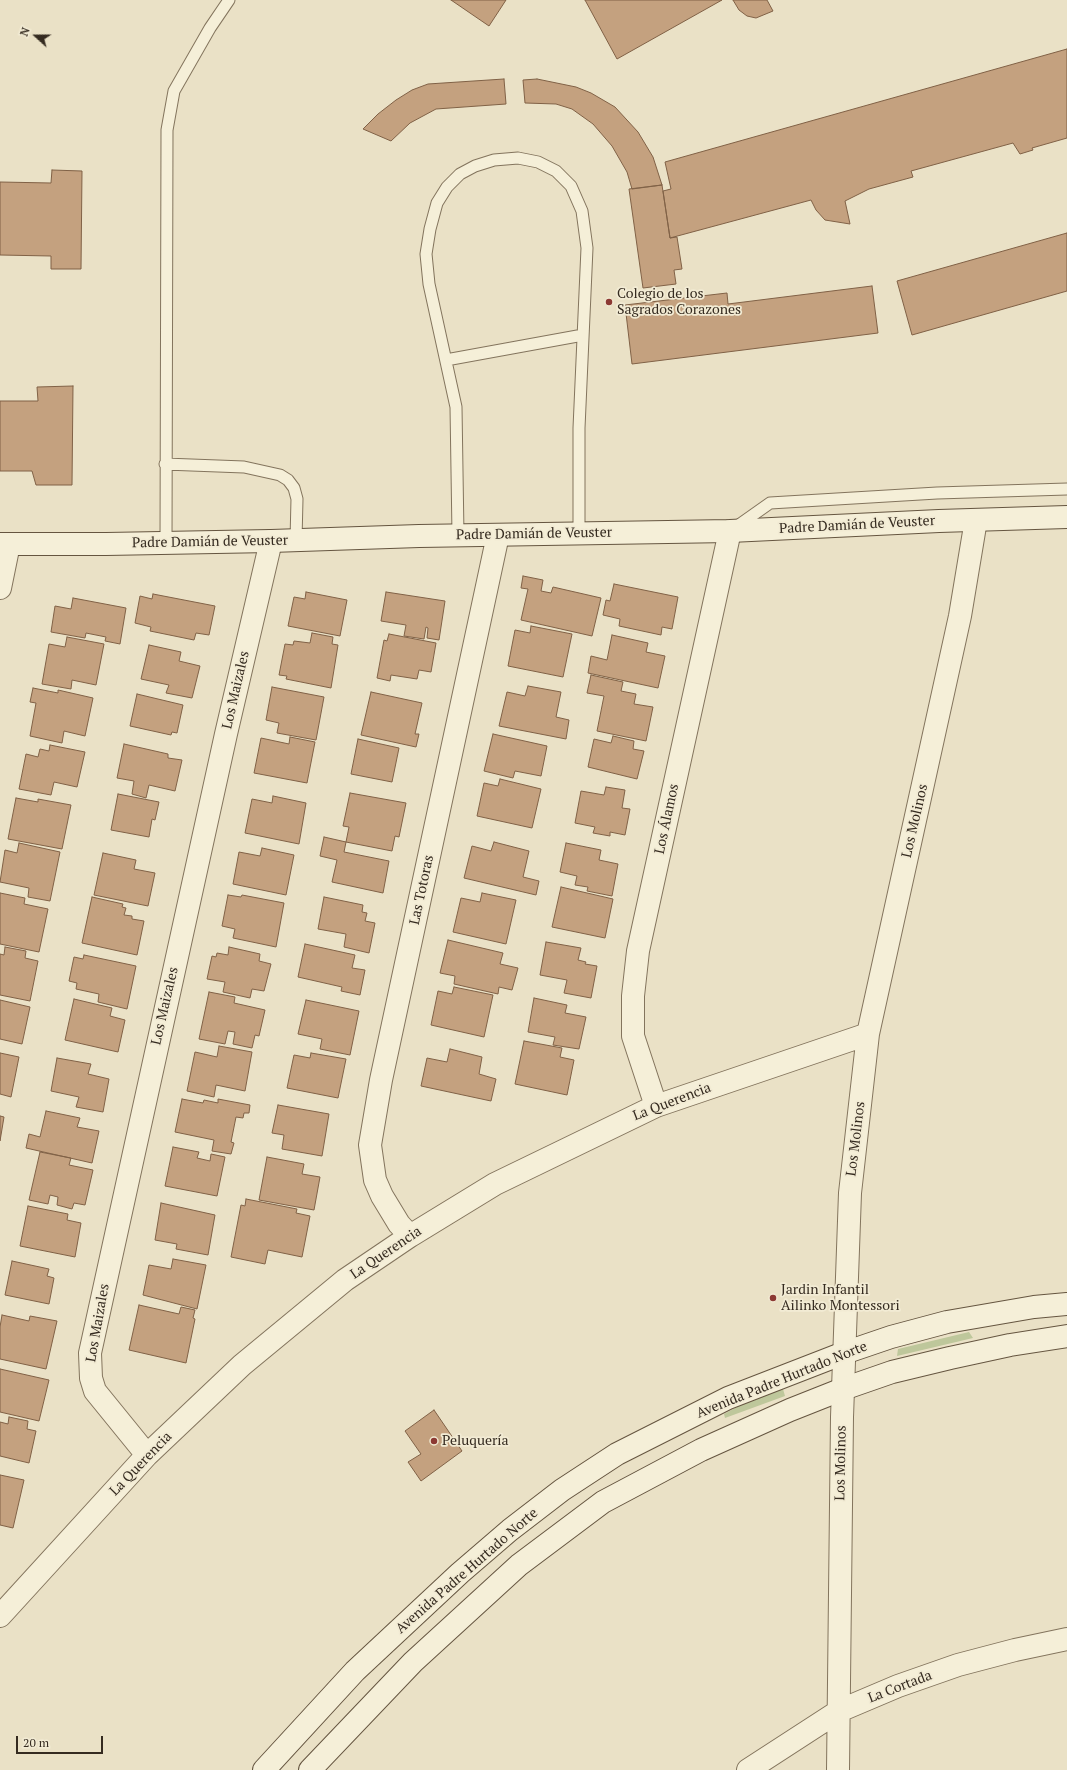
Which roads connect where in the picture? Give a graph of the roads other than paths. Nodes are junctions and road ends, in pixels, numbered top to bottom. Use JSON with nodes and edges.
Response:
{"nodes":[{"id":1,"x":229,"y":0,"type":"edge"},
{"id":2,"x":583,"y":335,"type":"junction"},
{"id":3,"x":446,"y":360,"type":"junction"},
{"id":4,"x":165,"y":464,"type":"junction"},
{"id":5,"x":1067,"y":489,"type":"edge"},
{"id":6,"x":1067,"y":517,"type":"edge"},
{"id":7,"x":976,"y":520,"type":"junction"},
{"id":8,"x":730,"y":531,"type":"junction"},
{"id":9,"x":579,"y":534,"type":"junction"},
{"id":10,"x":458,"y":535,"type":"junction"},
{"id":11,"x":498,"y":535,"type":"junction"},
{"id":12,"x":296,"y":540,"type":"junction"},
{"id":13,"x":271,"y":541,"type":"junction"},
{"id":14,"x":166,"y":543,"type":"junction"},
{"id":15,"x":4,"y":544,"type":"edge"},
{"id":16,"x":0,"y":588,"type":"edge"},
{"id":17,"x":868,"y":1034,"type":"junction"},
{"id":18,"x":656,"y":1106,"type":"junction"},
{"id":19,"x":410,"y":1236,"type":"junction"},
{"id":20,"x":1067,"y":1304,"type":"edge"},
{"id":21,"x":1067,"y":1336,"type":"edge"},
{"id":22,"x":844,"y":1353,"type":"junction"},
{"id":23,"x":843,"y":1389,"type":"junction"},
{"id":24,"x":147,"y":1456,"type":"junction"},
{"id":25,"x":0,"y":1616,"type":"edge"},
{"id":26,"x":1067,"y":1639,"type":"edge"},
{"id":27,"x":839,"y":1712,"type":"junction"},
{"id":28,"x":264,"y":1770,"type":"edge"},
{"id":29,"x":310,"y":1770,"type":"edge"},
{"id":30,"x":748,"y":1770,"type":"edge"},
{"id":31,"x":838,"y":1770,"type":"edge"}],
"edges":[{"from":1,"to":4,"type":"lane"},
{"from":2,"to":3,"type":"lane"},
{"from":2,"to":3,"type":"lane"},
{"from":2,"to":9,"type":"lane"},
{"from":3,"to":10,"type":"lane"},
{"from":4,"to":12,"type":"lane"},
{"from":4,"to":14,"type":"lane"},
{"from":5,"to":8,"type":"lane"},
{"from":6,"to":7,"type":"street","name":"Padre Damián de Veuster"},
{"from":7,"to":8,"type":"street","name":"Padre Damián de Veuster"},
{"from":7,"to":17,"type":"street","name":"Los Molinos"},
{"from":8,"to":9,"type":"street","name":"Padre Damián de Veuster"},
{"from":8,"to":18,"type":"street","name":"Los Álamos"},
{"from":9,"to":11,"type":"street","name":"Padre Damián de Veuster"},
{"from":10,"to":11,"type":"street","name":"Padre Damián de Veuster"},
{"from":10,"to":12,"type":"street","name":"Padre Damián de Veuster"},
{"from":11,"to":19,"type":"street","name":"Las Totoras"},
{"from":12,"to":13,"type":"street","name":"Padre Damián de Veuster"},
{"from":13,"to":14,"type":"street","name":"Padre Damián de Veuster"},
{"from":13,"to":24,"type":"street","name":"Los Maizales"},
{"from":14,"to":15,"type":"street","name":"Padre Damián de Veuster"},
{"from":15,"to":16,"type":"street"},
{"from":17,"to":18,"type":"street","name":"La Querencia"},
{"from":17,"to":22,"type":"street","name":"Los Molinos"},
{"from":18,"to":19,"type":"street","name":"La Querencia"},
{"from":19,"to":24,"type":"street","name":"La Querencia"},
{"from":20,"to":22,"type":"street","name":"Avenida Padre Hurtado Norte"},
{"from":21,"to":23,"type":"street"},
{"from":22,"to":23,"type":"street","name":"Los Molinos"},
{"from":22,"to":28,"type":"street","name":"Avenida Padre Hurtado Norte"},
{"from":23,"to":27,"type":"street","name":"Los Molinos"},
{"from":23,"to":29,"type":"street"},
{"from":24,"to":25,"type":"street","name":"La Querencia"},
{"from":26,"to":27,"type":"street","name":"La Cortada"},
{"from":27,"to":30,"type":"street","name":"La Cortada"},
{"from":27,"to":31,"type":"street","name":"Los Molinos"}]}
